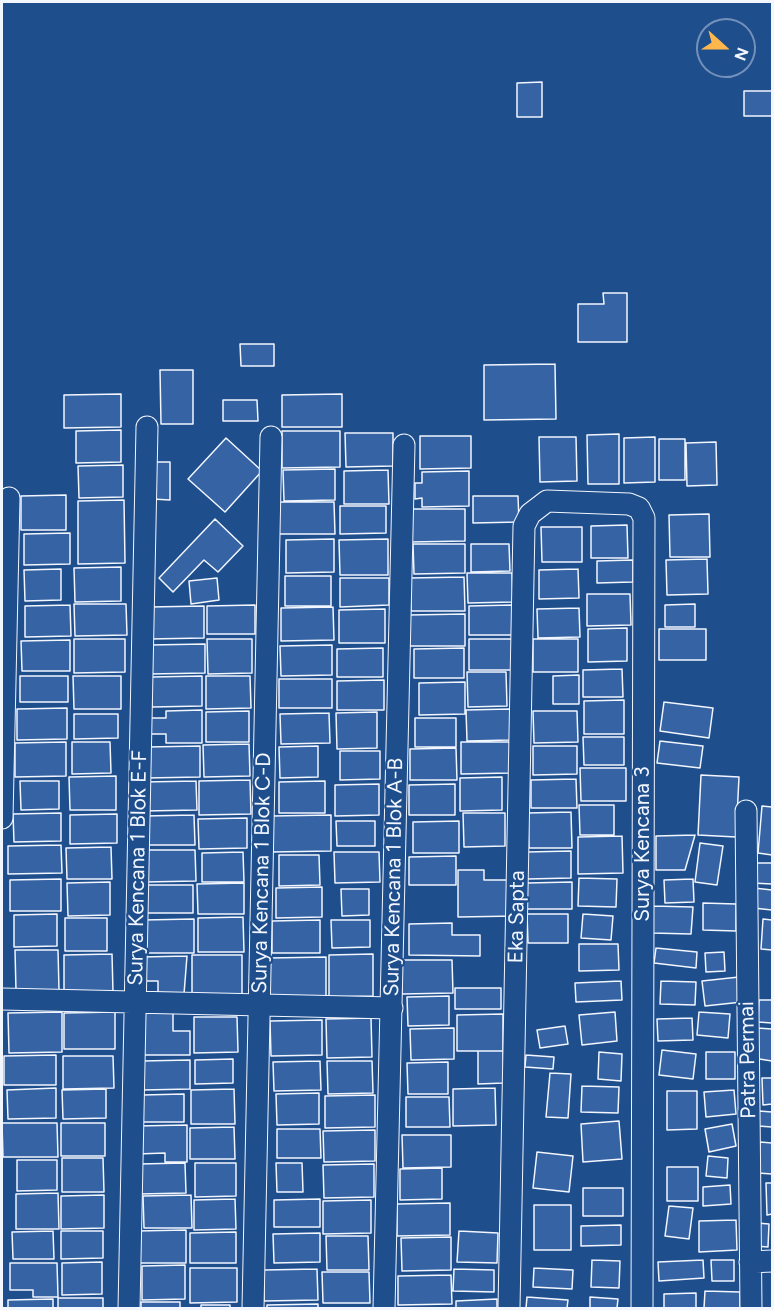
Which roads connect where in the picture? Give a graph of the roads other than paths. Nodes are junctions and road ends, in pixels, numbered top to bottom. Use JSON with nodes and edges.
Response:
{"nodes":[{"id":1,"x":147,"y":427,"type":"dead end"},
{"id":2,"x":271,"y":436,"type":"dead end"},
{"id":3,"x":404,"y":446,"type":"dead end"},
{"id":4,"x":9,"y":498,"type":"dead end"},
{"id":5,"x":524,"y":526,"type":"joint"},
{"id":6,"x":746,"y":811,"type":"dead end"},
{"id":7,"x":2,"y":818,"type":"edge"},
{"id":8,"x":2,"y":999,"type":"edge"},
{"id":9,"x":135,"y":1002,"type":"junction"},
{"id":10,"x":259,"y":1005,"type":"junction"},
{"id":11,"x":392,"y":1008,"type":"junction"},
{"id":12,"x":772,"y":1261,"type":"edge"},
{"id":13,"x":750,"y":1262,"type":"junction"},
{"id":14,"x":129,"y":1308,"type":"edge"},
{"id":15,"x":253,"y":1308,"type":"edge"},
{"id":16,"x":384,"y":1308,"type":"edge"},
{"id":17,"x":509,"y":1308,"type":"edge"},
{"id":18,"x":642,"y":1308,"type":"edge"},
{"id":19,"x":751,"y":1308,"type":"edge"}],
"edges":[{"from":1,"to":9,"type":"street","name":"Surya Kencana 1 Blok E-F"},
{"from":2,"to":10,"type":"street","name":"Surya Kencana 1 Blok C-D"},
{"from":3,"to":11,"type":"street","name":"Surya Kencana 1 Blok A-B"},
{"from":4,"to":7,"type":"street"},
{"from":5,"to":17,"type":"street","name":"Eka Sapta"},
{"from":5,"to":18,"type":"street","name":"Surya Kencana 3"},
{"from":6,"to":13,"type":"street","name":"Patra Permai"},
{"from":8,"to":9,"type":"street"},
{"from":9,"to":10,"type":"street"},
{"from":9,"to":14,"type":"street","name":"Surya Kencana 1 Blok E-F"},
{"from":10,"to":11,"type":"street"},
{"from":10,"to":15,"type":"street","name":"Surya Kencana 1 Blok C-D"},
{"from":11,"to":16,"type":"street","name":"Surya Kencana 1 Blok A-B"},
{"from":12,"to":13,"type":"street"},
{"from":13,"to":19,"type":"street","name":"Patra Permai"}]}
